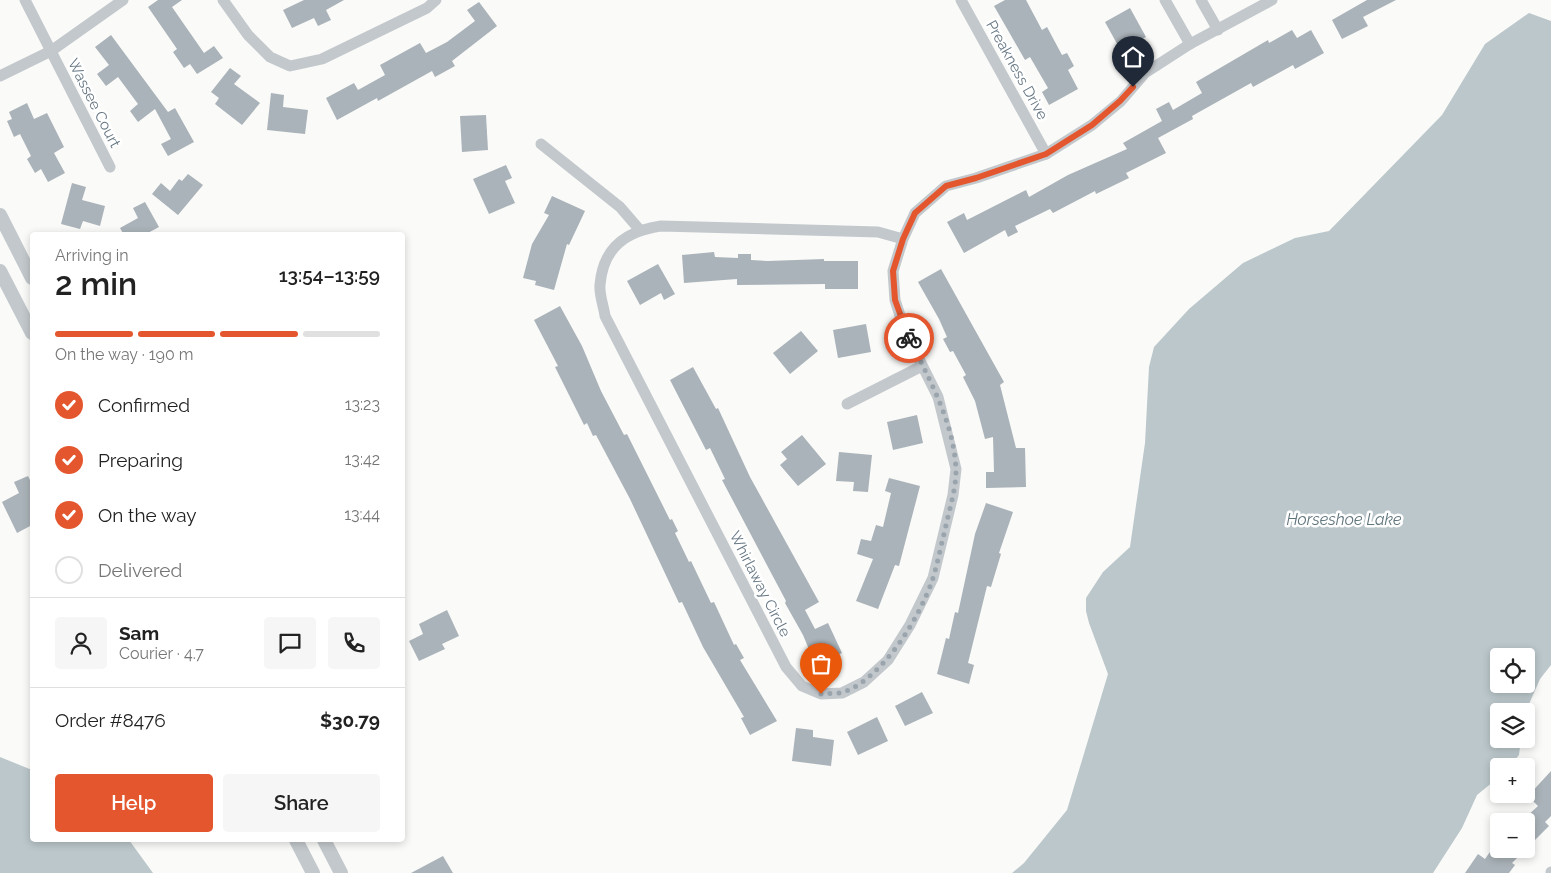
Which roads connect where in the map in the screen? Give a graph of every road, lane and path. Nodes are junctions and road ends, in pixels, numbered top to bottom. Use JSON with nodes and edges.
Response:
{"nodes":[{"id":1,"x":25,"y":0,"type":"edge"},
{"id":2,"x":124,"y":0,"type":"edge"},
{"id":3,"x":223,"y":0,"type":"edge"},
{"id":4,"x":436,"y":0,"type":"edge"},
{"id":5,"x":961,"y":0,"type":"edge"},
{"id":6,"x":1165,"y":0,"type":"edge"},
{"id":7,"x":1201,"y":0,"type":"edge"},
{"id":8,"x":1272,"y":0,"type":"edge"},
{"id":9,"x":1218,"y":30,"type":"junction"},
{"id":10,"x":1190,"y":44,"type":"junction"},
{"id":11,"x":51,"y":51,"type":"junction"},
{"id":12,"x":0,"y":76,"type":"edge"},
{"id":13,"x":541,"y":144,"type":"dead end"},
{"id":14,"x":1046,"y":154,"type":"junction"},
{"id":15,"x":110,"y":167,"type":"dead end"},
{"id":16,"x":0,"y":215,"type":"edge"},
{"id":17,"x":639,"y":229,"type":"junction"},
{"id":18,"x":903,"y":239,"type":"junction"},
{"id":19,"x":0,"y":271,"type":"edge"},
{"id":20,"x":30,"y":274,"type":"edge"},
{"id":21,"x":30,"y":329,"type":"edge"},
{"id":22,"x":922,"y":366,"type":"junction"},
{"id":23,"x":847,"y":404,"type":"dead end"},
{"id":24,"x":297,"y":842,"type":"edge"},
{"id":25,"x":325,"y":842,"type":"edge"},
{"id":26,"x":313,"y":873,"type":"edge"},
{"id":27,"x":341,"y":873,"type":"edge"}],
"edges":[{"from":1,"to":11,"type":"street","name":"Wassee Court"},
{"from":2,"to":11,"type":"street"},
{"from":3,"to":4,"type":"street"},
{"from":5,"to":14,"type":"street","name":"Preakness Drive"},
{"from":6,"to":10,"type":"street"},
{"from":7,"to":9,"type":"street"},
{"from":8,"to":9,"type":"street"},
{"from":9,"to":10,"type":"street"},
{"from":10,"to":14,"type":"street"},
{"from":11,"to":12,"type":"street"},
{"from":11,"to":15,"type":"street","name":"Wassee Court"},
{"from":13,"to":17,"type":"street"},
{"from":14,"to":18,"type":"street"},
{"from":16,"to":20,"type":"street"},
{"from":17,"to":18,"type":"street","name":"Whirlaway Circle"},
{"from":17,"to":22,"type":"street","name":"Whirlaway Circle"},
{"from":18,"to":22,"type":"street","name":"Whirlaway Circle"},
{"from":19,"to":21,"type":"street"},
{"from":22,"to":23,"type":"street"},
{"from":24,"to":26,"type":"street"},
{"from":25,"to":27,"type":"street"}]}
